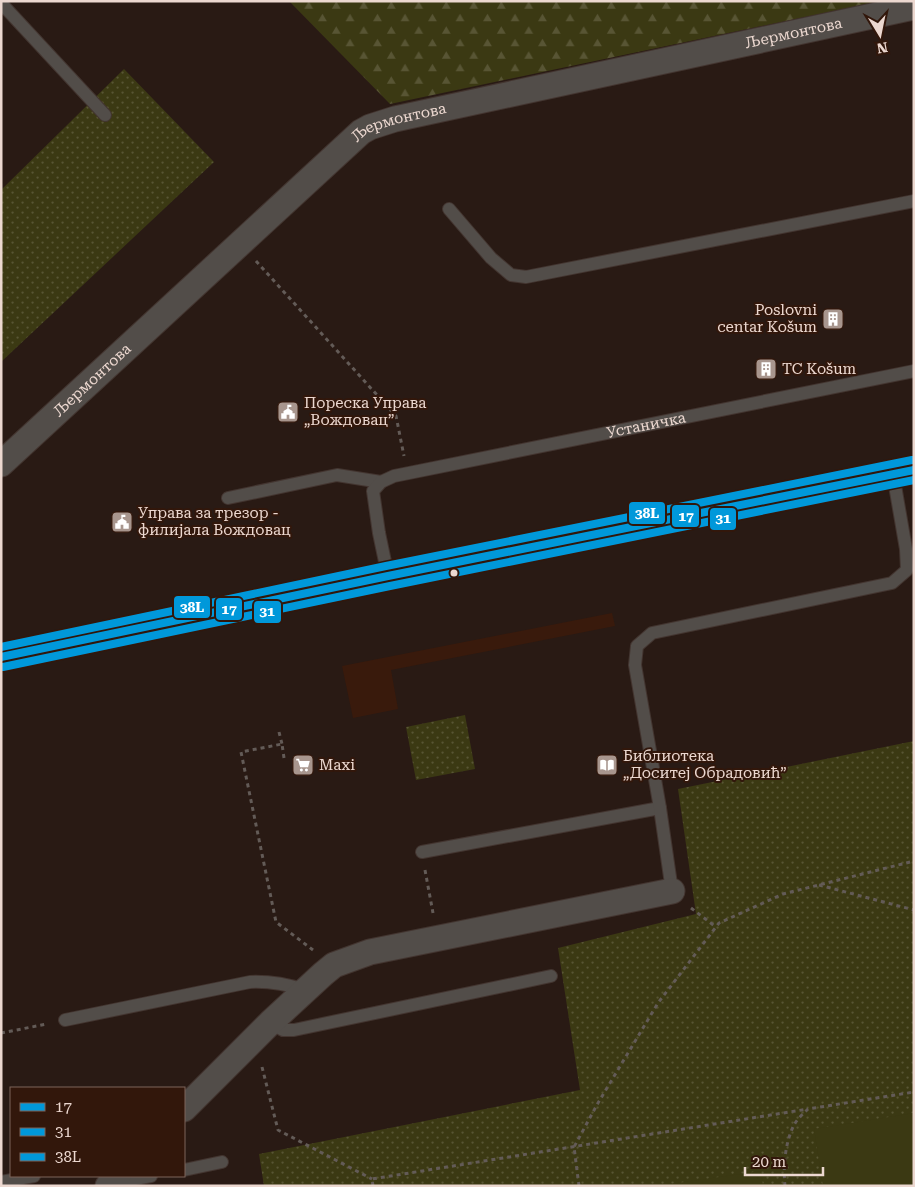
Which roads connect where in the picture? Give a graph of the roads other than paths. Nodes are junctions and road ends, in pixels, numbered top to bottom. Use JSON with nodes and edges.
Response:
{"nodes":[{"id":1,"x":1,"y":3,"type":"edge"},
{"id":2,"x":914,"y":7,"type":"edge"},
{"id":3,"x":105,"y":115,"type":"dead end"},
{"id":4,"x":914,"y":201,"type":"edge"},
{"id":5,"x":449,"y":209,"type":"dead end"},
{"id":6,"x":914,"y":371,"type":"edge"},
{"id":7,"x":1,"y":464,"type":"edge"},
{"id":8,"x":903,"y":472,"type":"edge"},
{"id":9,"x":380,"y":482,"type":"junction"},
{"id":10,"x":228,"y":498,"type":"dead end"},
{"id":11,"x":388,"y":576,"type":"junction"},
{"id":12,"x":1,"y":657,"type":"edge"},
{"id":13,"x":660,"y":808,"type":"junction"},
{"id":14,"x":422,"y":852,"type":"road end"},
{"id":15,"x":672,"y":891,"type":"joint"},
{"id":16,"x":551,"y":976,"type":"dead end"},
{"id":17,"x":305,"y":990,"type":"junction"},
{"id":18,"x":65,"y":1020,"type":"road end"},
{"id":19,"x":270,"y":1023,"type":"junction"},
{"id":20,"x":185,"y":1108,"type":"edge"},
{"id":21,"x":222,"y":1162,"type":"dead end"},
{"id":22,"x":185,"y":1170,"type":"edge"},
{"id":23,"x":28,"y":1177,"type":"edge"},
{"id":24,"x":144,"y":1177,"type":"edge"},
{"id":25,"x":1,"y":1182,"type":"edge"},
{"id":26,"x":112,"y":1182,"type":"edge"}],
"edges":[{"from":1,"to":3,"type":"lane"},
{"from":2,"to":7,"type":"street","name":"Љермонтова"},
{"from":4,"to":5,"type":"lane"},
{"from":6,"to":9,"type":"lane","name":"Устаничка"},
{"from":8,"to":11,"type":"main road"},
{"from":8,"to":13,"type":"lane"},
{"from":9,"to":10,"type":"lane","name":"Устаничка"},
{"from":9,"to":11,"type":"lane"},
{"from":11,"to":12,"type":"main road"},
{"from":13,"to":14,"type":"lane"},
{"from":13,"to":15,"type":"lane"},
{"from":15,"to":17,"type":"street"},
{"from":16,"to":19,"type":"lane"},
{"from":17,"to":18,"type":"lane"},
{"from":17,"to":19,"type":"street"},
{"from":19,"to":20,"type":"street"},
{"from":21,"to":22,"type":"lane"},
{"from":23,"to":25,"type":"lane"},
{"from":24,"to":26,"type":"lane"}]}
